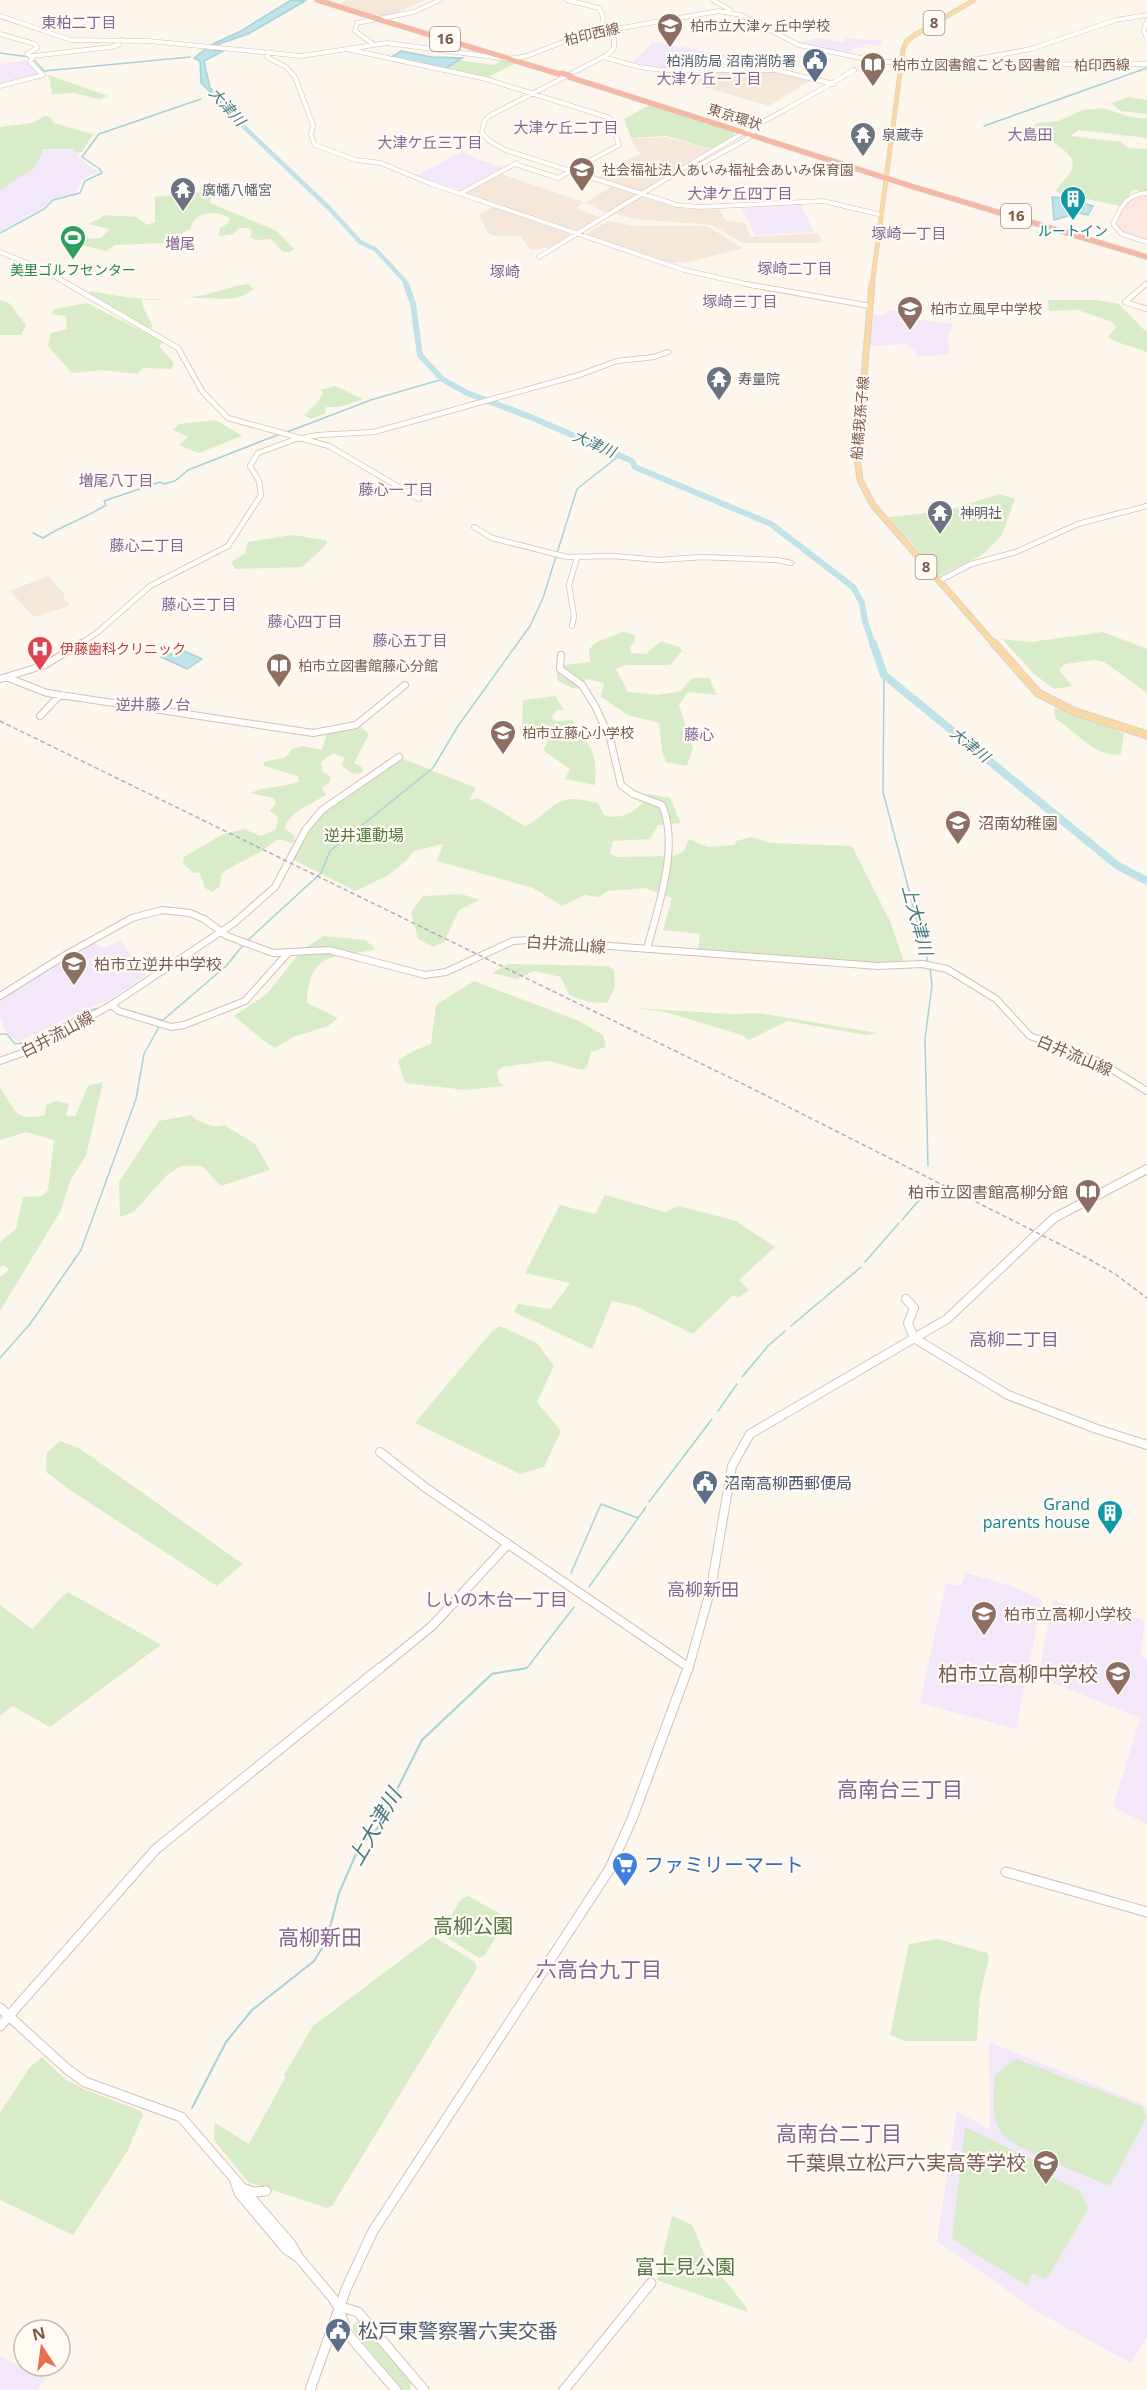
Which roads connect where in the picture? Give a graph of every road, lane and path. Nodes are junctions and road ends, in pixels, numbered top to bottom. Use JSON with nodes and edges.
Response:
{"nodes":[{"id":1,"x":317,"y":0,"type":"edge"},
{"id":2,"x":322,"y":0,"type":"edge"},
{"id":3,"x":440,"y":0,"type":"edge"},
{"id":4,"x":567,"y":0,"type":"edge"},
{"id":5,"x":713,"y":0,"type":"edge"},
{"id":6,"x":974,"y":0,"type":"edge"},
{"id":7,"x":735,"y":13,"type":"junction"},
{"id":8,"x":1147,"y":15,"type":"edge"},
{"id":9,"x":0,"y":16,"type":"edge"},
{"id":10,"x":371,"y":16,"type":"junction"},
{"id":11,"x":383,"y":20,"type":"junction"},
{"id":12,"x":1147,"y":21,"type":"edge"},
{"id":13,"x":606,"y":30,"type":"junction"},
{"id":14,"x":0,"y":34,"type":"edge"},
{"id":15,"x":1147,"y":39,"type":"edge"},
{"id":16,"x":121,"y":40,"type":"junction"},
{"id":17,"x":374,"y":44,"type":"junction"},
{"id":18,"x":348,"y":49,"type":"junction"},
{"id":19,"x":269,"y":53,"type":"junction"},
{"id":20,"x":32,"y":57,"type":"junction"},
{"id":21,"x":496,"y":57,"type":"junction"},
{"id":22,"x":603,"y":57,"type":"junction"},
{"id":23,"x":511,"y":59,"type":"junction"},
{"id":24,"x":869,"y":60,"type":"junction"},
{"id":25,"x":902,"y":64,"type":"junction"},
{"id":26,"x":1147,"y":64,"type":"edge"},
{"id":27,"x":949,"y":65,"type":"junction"},
{"id":28,"x":832,"y":84,"type":"junction"},
{"id":29,"x":0,"y":86,"type":"edge"},
{"id":30,"x":532,"y":93,"type":"junction"},
{"id":31,"x":748,"y":133,"type":"junction"},
{"id":32,"x":527,"y":157,"type":"junction"},
{"id":33,"x":515,"y":164,"type":"junction"},
{"id":34,"x":572,"y":172,"type":"junction"},
{"id":35,"x":886,"y":177,"type":"junction"},
{"id":36,"x":461,"y":193,"type":"junction"},
{"id":37,"x":1147,"y":193,"type":"edge"},
{"id":38,"x":644,"y":195,"type":"junction"},
{"id":39,"x":882,"y":215,"type":"junction"},
{"id":40,"x":580,"y":234,"type":"junction"},
{"id":41,"x":1147,"y":242,"type":"edge"},
{"id":42,"x":0,"y":252,"type":"edge"},
{"id":43,"x":1147,"y":255,"type":"edge"},
{"id":44,"x":540,"y":257,"type":"dead end"},
{"id":45,"x":1147,"y":283,"type":"edge"},
{"id":46,"x":870,"y":306,"type":"junction"},
{"id":47,"x":1147,"y":309,"type":"edge"},
{"id":48,"x":668,"y":352,"type":"dead end"},
{"id":49,"x":303,"y":438,"type":"junction"},
{"id":50,"x":419,"y":499,"type":"dead end"},
{"id":51,"x":1147,"y":506,"type":"edge"},
{"id":52,"x":474,"y":528,"type":"dead end"},
{"id":53,"x":577,"y":558,"type":"junction"},
{"id":54,"x":791,"y":563,"type":"dead end"},
{"id":55,"x":939,"y":581,"type":"junction"},
{"id":56,"x":572,"y":626,"type":"dead end"},
{"id":57,"x":561,"y":655,"type":"dead end"},
{"id":58,"x":3,"y":678,"type":"edge"},
{"id":59,"x":405,"y":685,"type":"dead end"},
{"id":60,"x":60,"y":695,"type":"junction"},
{"id":61,"x":40,"y":716,"type":"dead end"},
{"id":62,"x":1147,"y":735,"type":"edge"},
{"id":63,"x":399,"y":758,"type":"dead end"},
{"id":64,"x":220,"y":932,"type":"junction"},
{"id":65,"x":647,"y":949,"type":"junction"},
{"id":66,"x":287,"y":954,"type":"junction"},
{"id":67,"x":0,"y":996,"type":"edge"},
{"id":68,"x":111,"y":1005,"type":"junction"},
{"id":69,"x":0,"y":1061,"type":"edge"},
{"id":70,"x":1147,"y":1091,"type":"edge"},
{"id":71,"x":1147,"y":1169,"type":"edge"},
{"id":72,"x":906,"y":1299,"type":"dead end"},
{"id":73,"x":914,"y":1338,"type":"junction"},
{"id":74,"x":1147,"y":1445,"type":"edge"},
{"id":75,"x":380,"y":1452,"type":"dead end"},
{"id":76,"x":508,"y":1544,"type":"junction"},
{"id":77,"x":688,"y":1667,"type":"junction"},
{"id":78,"x":1006,"y":1872,"type":"dead end"},
{"id":79,"x":1147,"y":1912,"type":"edge"},
{"id":80,"x":0,"y":2008,"type":"edge"},
{"id":81,"x":8,"y":2016,"type":"junction"},
{"id":82,"x":0,"y":2026,"type":"edge"},
{"id":83,"x":235,"y":2179,"type":"junction"},
{"id":84,"x":299,"y":2258,"type":"junction"},
{"id":85,"x":651,"y":2283,"type":"dead end"},
{"id":86,"x":338,"y":2306,"type":"junction"},
{"id":87,"x":310,"y":2390,"type":"edge"},
{"id":88,"x":396,"y":2390,"type":"edge"},
{"id":89,"x":424,"y":2390,"type":"edge"},
{"id":90,"x":564,"y":2390,"type":"edge"}],
"edges":[{"from":1,"to":10,"type":"highway","name":"東京環状","number":"16"},
{"from":2,"to":10,"type":"highway","name":"東京環状","number":"16"},
{"from":3,"to":17,"type":"street"},
{"from":4,"to":13,"type":"street"},
{"from":5,"to":7,"type":"street"},
{"from":6,"to":25,"type":"main road","name":"船橋我孫子線","number":"8"},
{"from":7,"to":13,"type":"street","name":"柏印西線"},
{"from":7,"to":24,"type":"street","name":"柏印西線"},
{"from":8,"to":27,"type":"street"},
{"from":9,"to":16,"type":"street"},
{"from":10,"to":11,"type":"highway","name":"東京環状","number":"16","bridge":true},
{"from":11,"to":21,"type":"highway","name":"東京環状","number":"16"},
{"from":11,"to":23,"type":"highway","name":"東京環状","number":"16"},
{"from":12,"to":15,"type":"street"},
{"from":13,"to":22,"type":"street"},
{"from":13,"to":23,"type":"street","name":"柏印西線"},
{"from":14,"to":20,"type":"street"},
{"from":16,"to":19,"type":"street"},
{"from":16,"to":20,"type":"street"},
{"from":17,"to":18,"type":"street"},
{"from":17,"to":21,"type":"street"},
{"from":18,"to":19,"type":"street"},
{"from":18,"to":30,"type":"street"},
{"from":19,"to":36,"type":"street"},
{"from":20,"to":29,"type":"street"},
{"from":21,"to":23,"type":"highway","name":"東京環状","number":"16"},
{"from":22,"to":28,"type":"street"},
{"from":22,"to":30,"type":"street"},
{"from":23,"to":31,"type":"highway","name":"東京環状","number":"16","bridge":true},
{"from":24,"to":25,"type":"street","name":"柏印西線"},
{"from":24,"to":28,"type":"street"},
{"from":25,"to":27,"type":"street","name":"柏印西線"},
{"from":25,"to":35,"type":"main road","name":"船橋我孫子線","number":"8"},
{"from":26,"to":27,"type":"street","name":"柏印西線"},
{"from":28,"to":31,"type":"street"},
{"from":30,"to":32,"type":"street"},
{"from":30,"to":34,"type":"street"},
{"from":31,"to":35,"type":"highway","name":"東京環状","number":"16"},
{"from":31,"to":35,"type":"highway","name":"東京環状","number":"16"},
{"from":31,"to":38,"type":"street"},
{"from":32,"to":33,"type":"street"},
{"from":32,"to":34,"type":"street"},
{"from":33,"to":34,"type":"street"},
{"from":33,"to":36,"type":"street"},
{"from":34,"to":38,"type":"street"},
{"from":35,"to":39,"type":"main road","name":"船橋我孫子線","number":"8"},
{"from":35,"to":43,"type":"highway","name":"東京環状","number":"16"},
{"from":35,"to":43,"type":"highway","name":"東京環状","number":"16"},
{"from":36,"to":40,"type":"street"},
{"from":37,"to":41,"type":"street"},
{"from":38,"to":39,"type":"street"},
{"from":38,"to":40,"type":"street"},
{"from":39,"to":46,"type":"main road","name":"船橋我孫子線","number":"8"},
{"from":40,"to":44,"type":"street"},
{"from":40,"to":46,"type":"street"},
{"from":42,"to":49,"type":"street"},
{"from":45,"to":47,"type":"street"},
{"from":46,"to":55,"type":"main road","name":"船橋我孫子線","number":"8"},
{"from":48,"to":49,"type":"street"},
{"from":49,"to":50,"type":"street"},
{"from":49,"to":58,"type":"street"},
{"from":51,"to":55,"type":"street"},
{"from":52,"to":53,"type":"street"},
{"from":53,"to":54,"type":"street"},
{"from":53,"to":56,"type":"street"},
{"from":55,"to":62,"type":"main road","name":"船橋我孫子線","number":"8"},
{"from":57,"to":65,"type":"street"},
{"from":58,"to":60,"type":"street"},
{"from":59,"to":60,"type":"street"},
{"from":60,"to":61,"type":"street"},
{"from":63,"to":64,"type":"street"},
{"from":64,"to":66,"type":"street"},
{"from":64,"to":67,"type":"street"},
{"from":64,"to":68,"type":"street"},
{"from":65,"to":66,"type":"street","name":"白井流山線"},
{"from":65,"to":70,"type":"street","name":"白井流山線"},
{"from":66,"to":68,"type":"street","name":"白井流山線"},
{"from":68,"to":69,"type":"street","name":"白井流山線"},
{"from":71,"to":73,"type":"street"},
{"from":72,"to":73,"type":"street"},
{"from":73,"to":74,"type":"street"},
{"from":73,"to":77,"type":"street"},
{"from":75,"to":76,"type":"street"},
{"from":76,"to":77,"type":"street"},
{"from":76,"to":81,"type":"street"},
{"from":77,"to":86,"type":"street"},
{"from":78,"to":79,"type":"street"},
{"from":80,"to":81,"type":"street"},
{"from":81,"to":82,"type":"street"},
{"from":81,"to":83,"type":"street"},
{"from":83,"to":84,"type":"street"},
{"from":83,"to":84,"type":"street"},
{"from":84,"to":86,"type":"street"},
{"from":85,"to":90,"type":"street"},
{"from":86,"to":87,"type":"street"},
{"from":86,"to":88,"type":"street"},
{"from":86,"to":89,"type":"street"}]}
